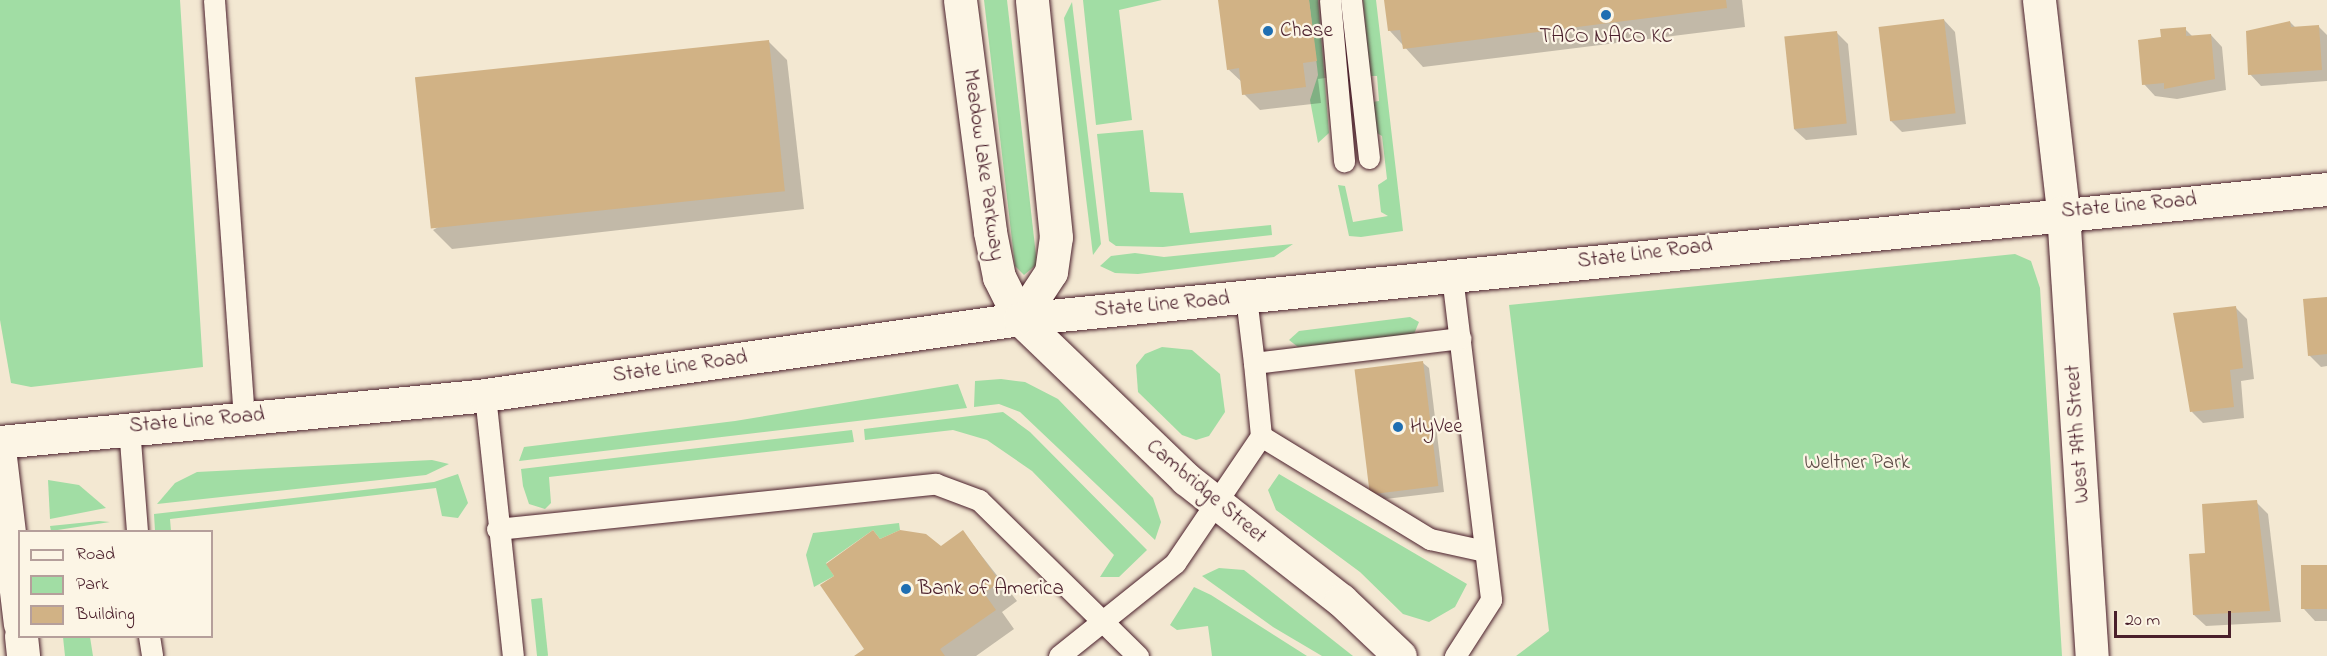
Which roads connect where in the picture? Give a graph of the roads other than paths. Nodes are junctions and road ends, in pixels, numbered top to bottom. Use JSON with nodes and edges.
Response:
{"nodes":[{"id":1,"x":214,"y":0,"type":"edge"},
{"id":2,"x":960,"y":0,"type":"edge"},
{"id":3,"x":1032,"y":0,"type":"edge"},
{"id":4,"x":1330,"y":0,"type":"edge"},
{"id":5,"x":1352,"y":0,"type":"edge"},
{"id":6,"x":2039,"y":0,"type":"edge"},
{"id":7,"x":1369,"y":158,"type":"dead end"},
{"id":8,"x":1344,"y":161,"type":"dead end"},
{"id":9,"x":2327,"y":189,"type":"edge"},
{"id":10,"x":2063,"y":212,"type":"junction"},
{"id":11,"x":1452,"y":276,"type":"junction"},
{"id":12,"x":1246,"y":297,"type":"junction"},
{"id":13,"x":1020,"y":319,"type":"junction"},
{"id":14,"x":1460,"y":338,"type":"junction"},
{"id":15,"x":1254,"y":363,"type":"junction"},
{"id":16,"x":485,"y":395,"type":"junction"},
{"id":17,"x":244,"y":418,"type":"junction"},
{"id":18,"x":129,"y":427,"type":"junction"},
{"id":19,"x":1261,"y":435,"type":"junction"},
{"id":20,"x":0,"y":442,"type":"edge"},
{"id":21,"x":0,"y":457,"type":"edge"},
{"id":22,"x":1216,"y":500,"type":"junction"},
{"id":23,"x":497,"y":529,"type":"junction"},
{"id":24,"x":137,"y":530,"type":"edge"},
{"id":25,"x":1485,"y":551,"type":"junction"},
{"id":26,"x":18,"y":607,"type":"edge"},
{"id":27,"x":1107,"y":621,"type":"junction"},
{"id":28,"x":21,"y":638,"type":"edge"},
{"id":29,"x":149,"y":638,"type":"edge"},
{"id":30,"x":23,"y":656,"type":"edge"},
{"id":31,"x":152,"y":656,"type":"edge"},
{"id":32,"x":513,"y":656,"type":"edge"},
{"id":33,"x":1059,"y":656,"type":"edge"},
{"id":34,"x":1138,"y":656,"type":"edge"},
{"id":35,"x":1400,"y":656,"type":"edge"},
{"id":36,"x":1455,"y":656,"type":"edge"},
{"id":37,"x":2092,"y":656,"type":"edge"}],
"edges":[{"from":1,"to":17,"type":"lane"},
{"from":2,"to":13,"type":"main road","name":"Meadow Lake Parkway"},
{"from":3,"to":13,"type":"main road"},
{"from":4,"to":8,"type":"lane"},
{"from":5,"to":7,"type":"lane"},
{"from":6,"to":10,"type":"main road","name":"West 79th Street"},
{"from":9,"to":10,"type":"main road","name":"State Line Road"},
{"from":10,"to":11,"type":"main road","name":"State Line Road"},
{"from":10,"to":37,"type":"main road","name":"West 79th Street"},
{"from":11,"to":12,"type":"main road","name":"State Line Road"},
{"from":11,"to":14,"type":"lane"},
{"from":12,"to":13,"type":"main road","name":"State Line Road"},
{"from":12,"to":15,"type":"lane"},
{"from":13,"to":16,"type":"main road","name":"State Line Road"},
{"from":13,"to":22,"type":"main road","name":"Cambridge Street"},
{"from":14,"to":15,"type":"lane"},
{"from":14,"to":25,"type":"lane"},
{"from":15,"to":19,"type":"lane"},
{"from":16,"to":17,"type":"main road","name":"State Line Road"},
{"from":16,"to":23,"type":"lane"},
{"from":17,"to":18,"type":"main road","name":"State Line Road"},
{"from":18,"to":20,"type":"main road","name":"State Line Road"},
{"from":18,"to":24,"type":"lane"},
{"from":19,"to":22,"type":"lane"},
{"from":19,"to":25,"type":"lane"},
{"from":21,"to":26,"type":"main road"},
{"from":22,"to":27,"type":"lane"},
{"from":22,"to":35,"type":"main road","name":"Cambridge Street"},
{"from":23,"to":27,"type":"lane"},
{"from":23,"to":32,"type":"lane"},
{"from":25,"to":36,"type":"lane"},
{"from":27,"to":33,"type":"lane"},
{"from":27,"to":34,"type":"lane"},
{"from":28,"to":30,"type":"main road"},
{"from":29,"to":31,"type":"lane"}]}
